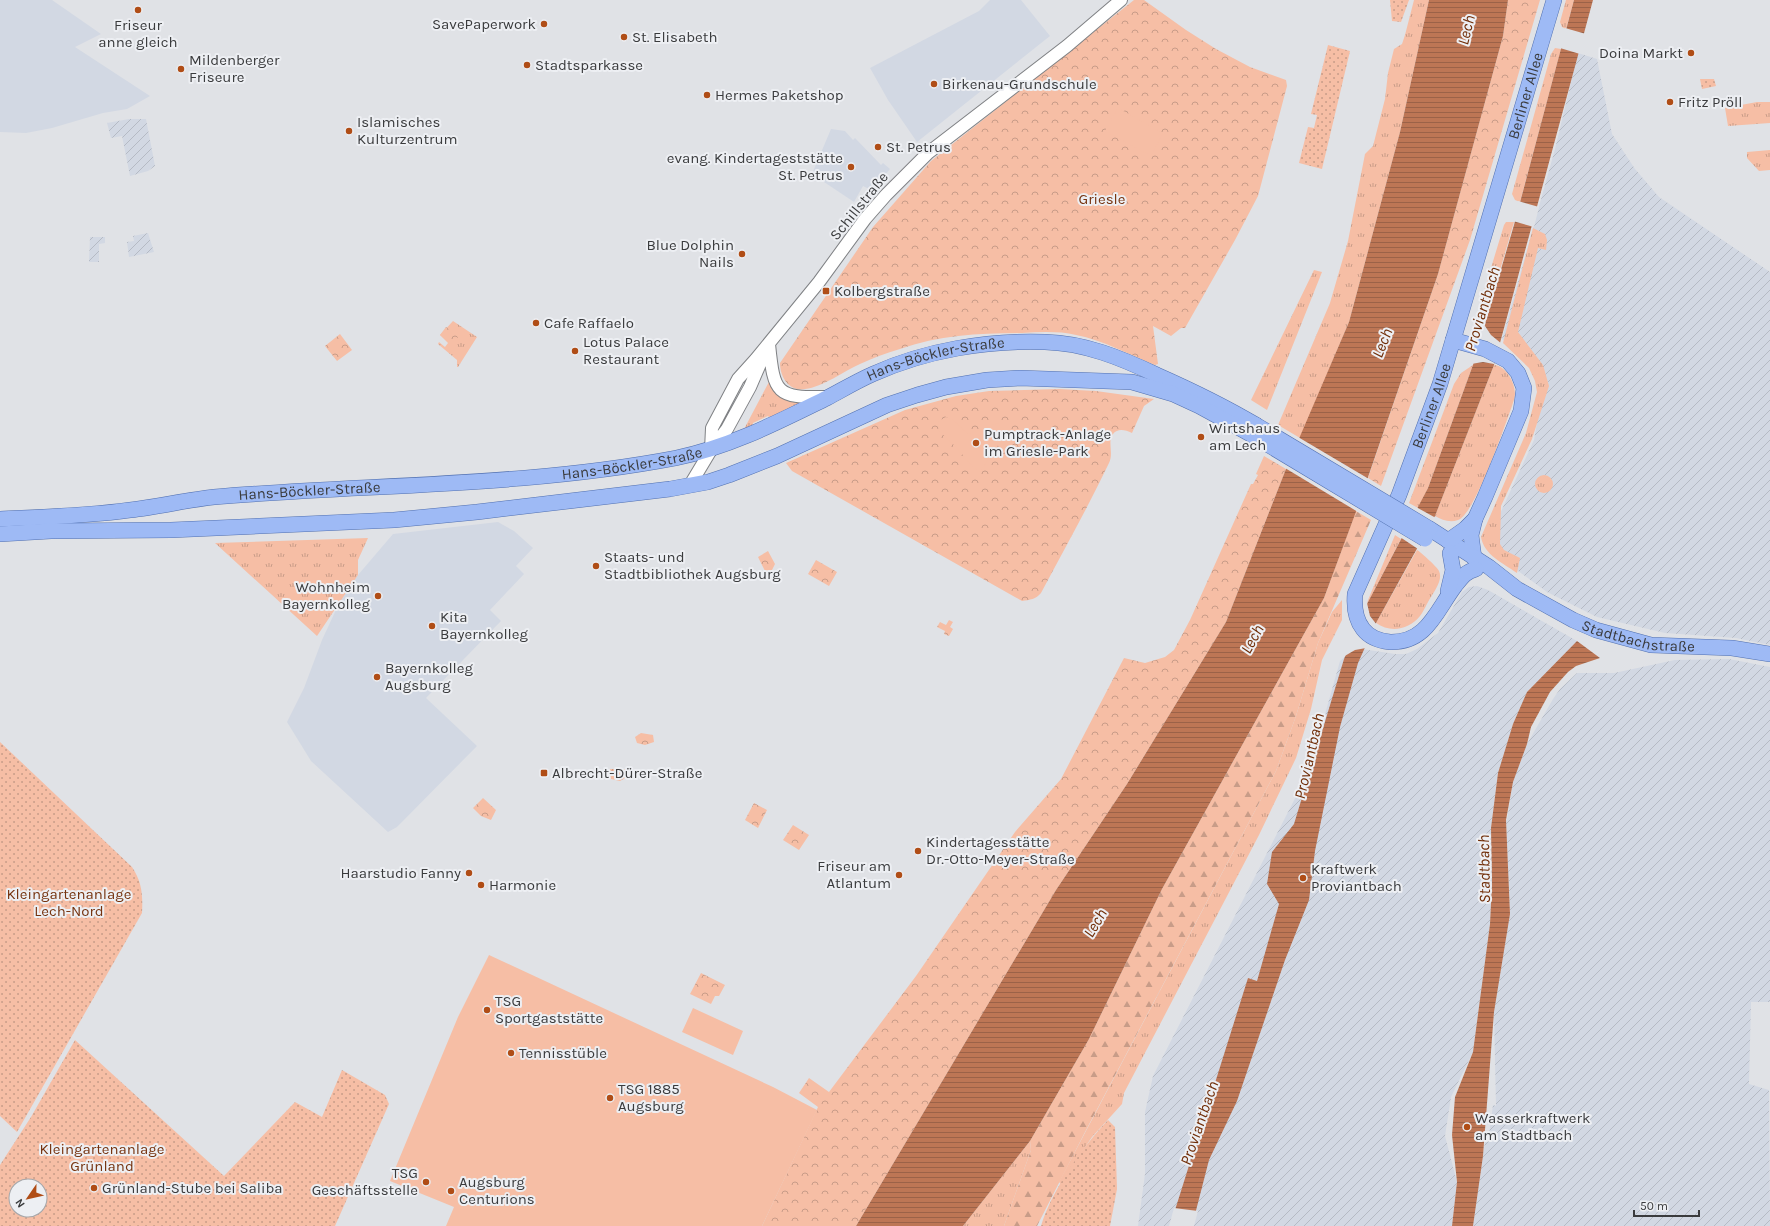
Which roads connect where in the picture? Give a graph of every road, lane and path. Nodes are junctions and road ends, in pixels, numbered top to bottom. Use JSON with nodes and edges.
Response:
{"nodes":[{"id":1,"x":1121,"y":0,"type":"edge"},
{"id":2,"x":1554,"y":0,"type":"edge"},
{"id":3,"x":1453,"y":340,"type":"junction"},
{"id":4,"x":769,"y":343,"type":"junction"},
{"id":5,"x":828,"y":397,"type":"junction"},
{"id":6,"x":1227,"y":415,"type":"junction"},
{"id":7,"x":711,"y":450,"type":"junction"},
{"id":8,"x":690,"y":485,"type":"junction"},
{"id":9,"x":1475,"y":518,"type":"junction"},
{"id":10,"x":0,"y":519,"type":"edge"},
{"id":11,"x":0,"y":534,"type":"edge"},
{"id":12,"x":1449,"y":547,"type":"junction"},
{"id":13,"x":1475,"y":564,"type":"junction"},
{"id":14,"x":1446,"y":597,"type":"junction"},
{"id":15,"x":1770,"y":654,"type":"edge"}],
"edges":[{"from":1,"to":4,"type":"street","name":"Schillstraße"},
{"from":2,"to":3,"type":"main road","name":"Berliner Allee"},
{"from":3,"to":9,"type":"main road"},
{"from":3,"to":14,"type":"main road","name":"Berliner Allee"},
{"from":4,"to":5,"type":"street"},
{"from":4,"to":7,"type":"street","name":"Schillstraße"},
{"from":5,"to":6,"type":"main road","name":"Hans-Böckler-Straße"},
{"from":5,"to":7,"type":"main road","name":"Hans-Böckler-Straße"},
{"from":6,"to":8,"type":"main road","name":"Hans-Böckler-Straße"},
{"from":6,"to":12,"type":"main road","name":"Stadtbachstraße","bridge":true},
{"from":7,"to":8,"type":"street","name":"Schillstraße"},
{"from":7,"to":10,"type":"main road","name":"Hans-Böckler-Straße"},
{"from":8,"to":11,"type":"main road","name":"Hans-Böckler-Straße"},
{"from":9,"to":12,"type":"main road"},
{"from":9,"to":13,"type":"main road"},
{"from":12,"to":13,"type":"main road","name":"Stadtbachstraße"},
{"from":12,"to":14,"type":"main road"},
{"from":13,"to":14,"type":"main road"},
{"from":13,"to":15,"type":"main road","name":"Stadtbachstraße"}]}
